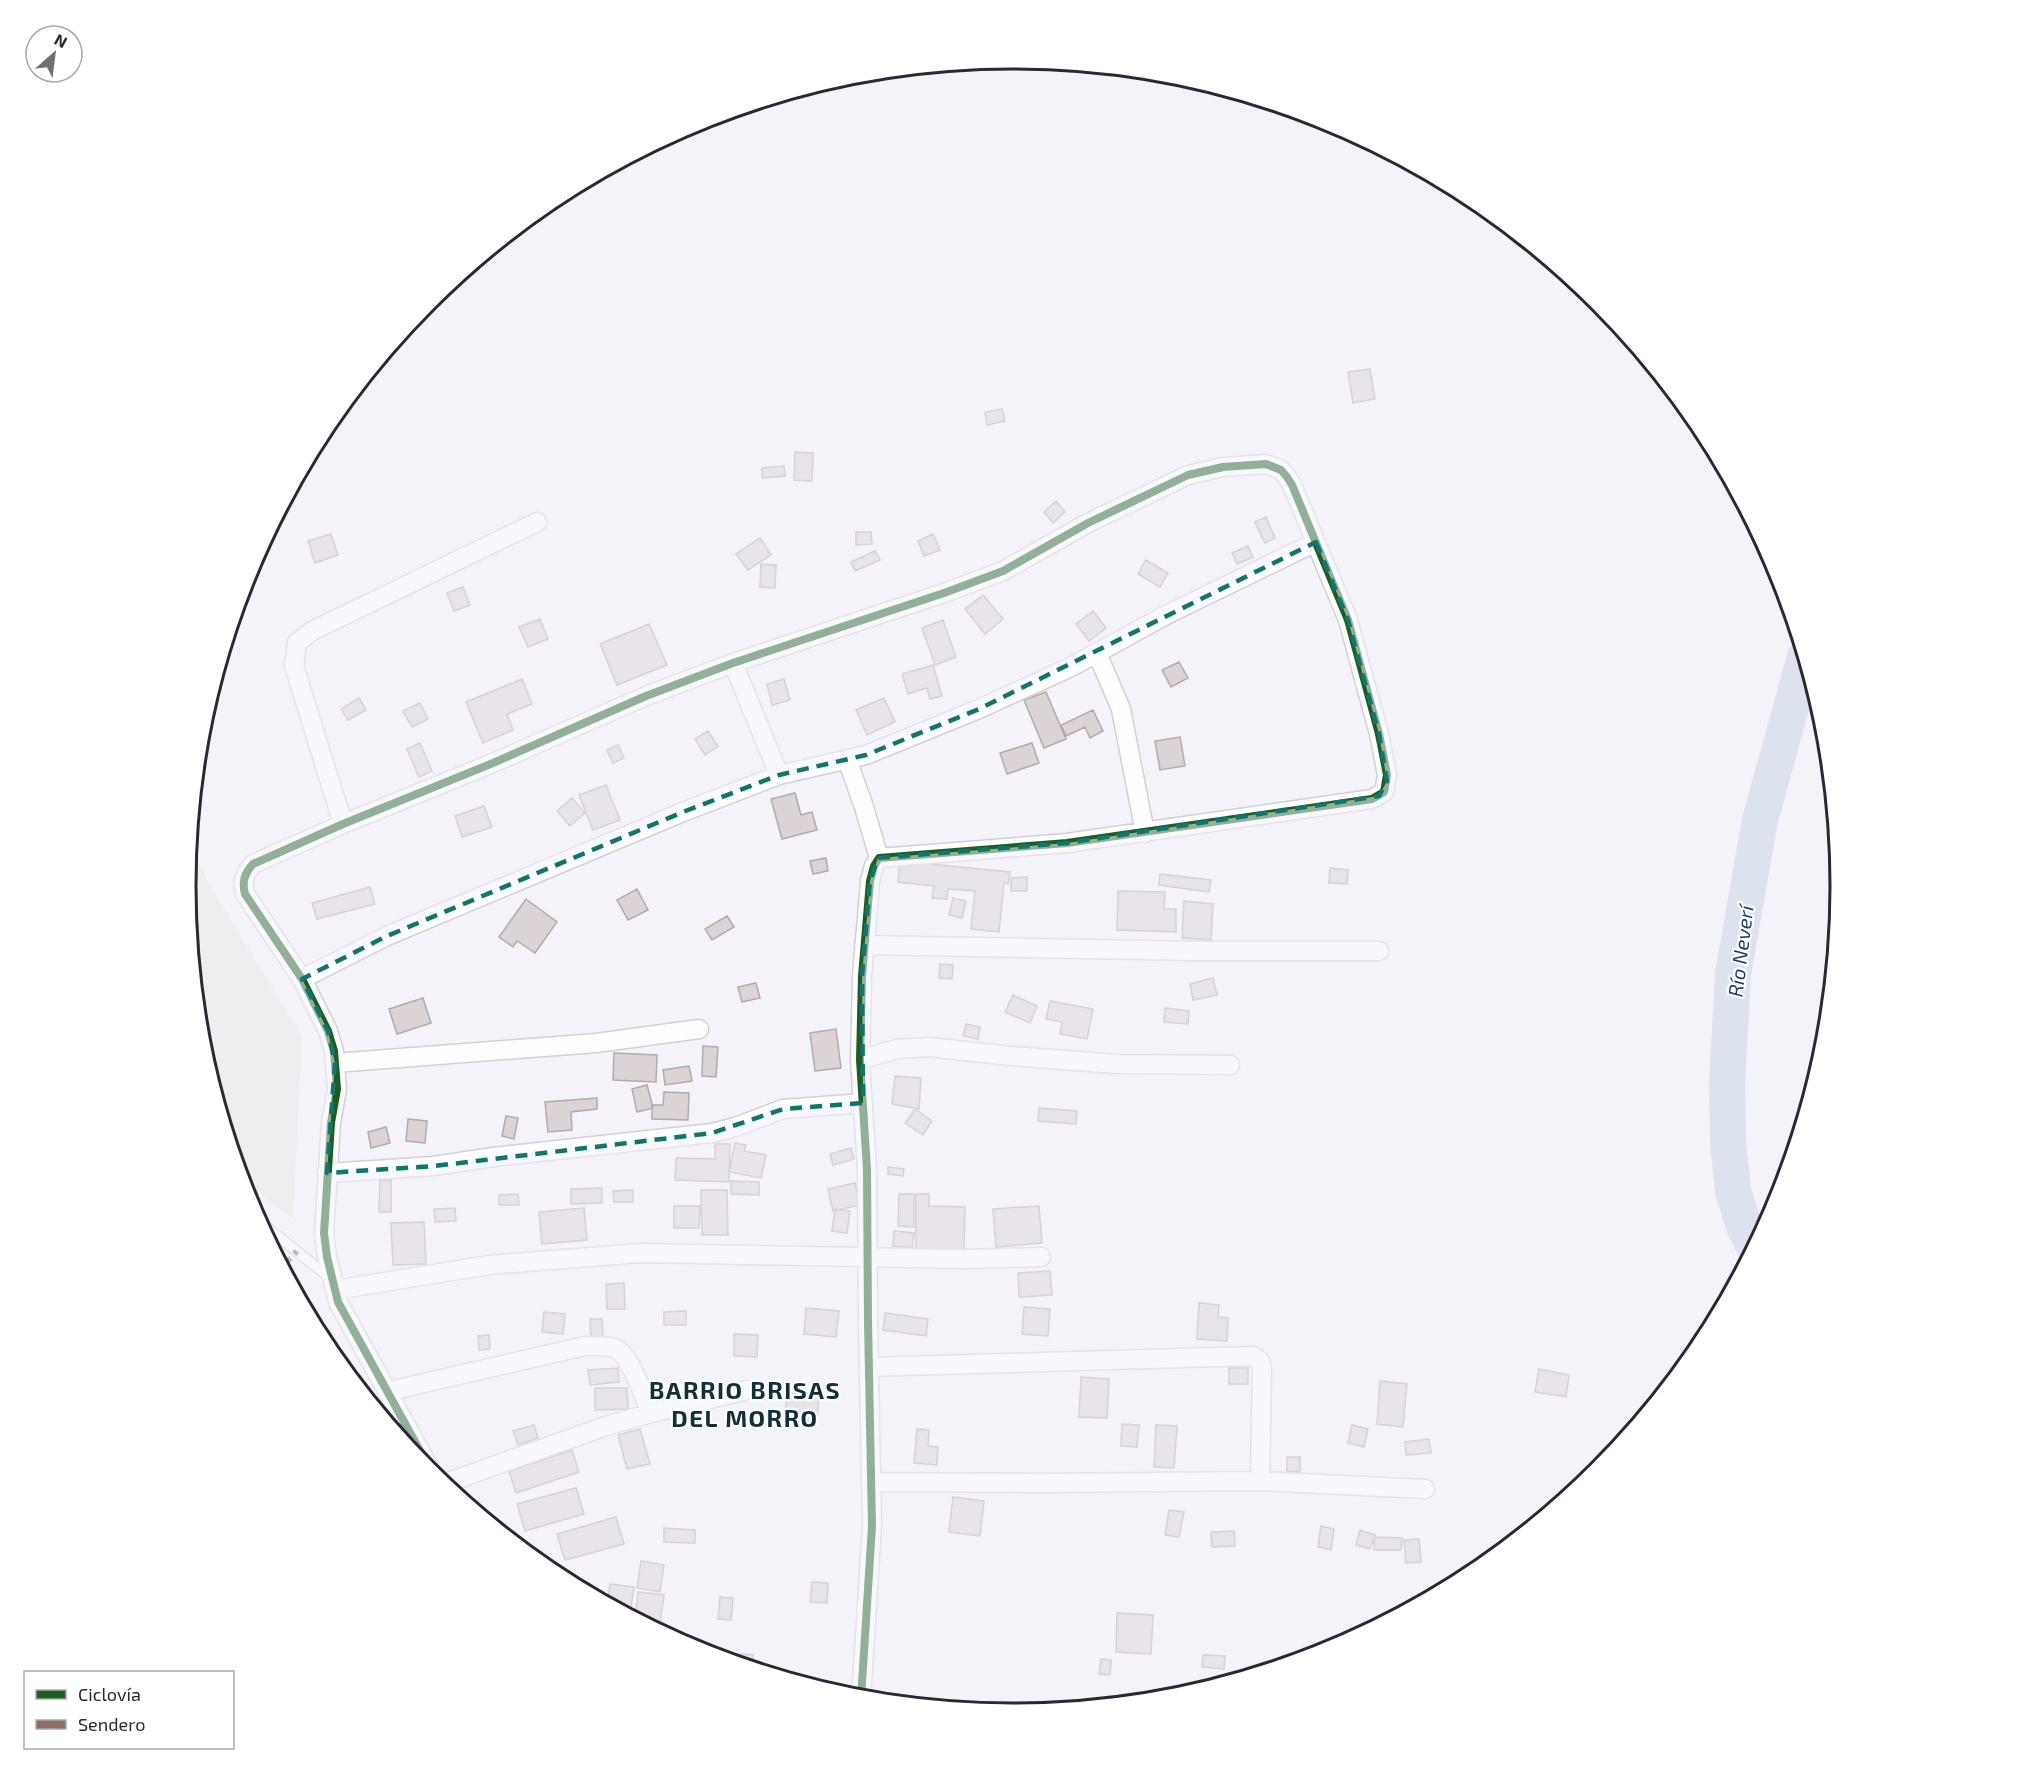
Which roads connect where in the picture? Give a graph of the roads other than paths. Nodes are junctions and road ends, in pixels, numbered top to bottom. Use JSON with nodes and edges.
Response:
{"nodes":[{"id":1,"x":537,"y":522,"type":"dead end"},
{"id":2,"x":1316,"y":542,"type":"junction"},
{"id":3,"x":1097,"y":653,"type":"junction"},
{"id":4,"x":734,"y":663,"type":"junction"},
{"id":5,"x":847,"y":759,"type":"junction"},
{"id":6,"x":779,"y":775,"type":"junction"},
{"id":7,"x":343,"y":824,"type":"junction"},
{"id":8,"x":1145,"y":833,"type":"junction"},
{"id":9,"x":879,"y":858,"type":"junction"},
{"id":10,"x":864,"y":945,"type":"junction"},
{"id":11,"x":1379,"y":951,"type":"dead end"},
{"id":12,"x":302,"y":979,"type":"junction"},
{"id":13,"x":699,"y":1029,"type":"dead end"},
{"id":14,"x":860,"y":1060,"type":"junction"},
{"id":15,"x":335,"y":1063,"type":"junction"},
{"id":16,"x":1230,"y":1065,"type":"dead end"},
{"id":17,"x":863,"y":1103,"type":"junction"},
{"id":18,"x":327,"y":1173,"type":"junction"},
{"id":19,"x":273,"y":1233,"type":"edge"},
{"id":20,"x":867,"y":1256,"type":"junction"},
{"id":21,"x":1041,"y":1257,"type":"dead end"},
{"id":22,"x":333,"y":1285,"type":"junction"},
{"id":23,"x":869,"y":1367,"type":"junction"},
{"id":24,"x":747,"y":1390,"type":"dead end"},
{"id":25,"x":389,"y":1391,"type":"junction"},
{"id":26,"x":651,"y":1413,"type":"junction"},
{"id":27,"x":419,"y":1448,"type":"edge"},
{"id":28,"x":452,"y":1481,"type":"edge"},
{"id":29,"x":1260,"y":1481,"type":"junction"},
{"id":30,"x":871,"y":1482,"type":"junction"},
{"id":31,"x":1425,"y":1489,"type":"dead end"},
{"id":32,"x":862,"y":1689,"type":"edge"}],
"edges":[{"from":1,"to":7,"type":"street"},
{"from":2,"to":3,"type":"street"},
{"from":2,"to":4,"type":"street"},
{"from":2,"to":8,"type":"street"},
{"from":3,"to":5,"type":"street"},
{"from":3,"to":8,"type":"street"},
{"from":4,"to":6,"type":"street"},
{"from":4,"to":7,"type":"street"},
{"from":5,"to":6,"type":"street"},
{"from":5,"to":9,"type":"street"},
{"from":6,"to":12,"type":"street"},
{"from":7,"to":12,"type":"street"},
{"from":8,"to":9,"type":"street"},
{"from":9,"to":10,"type":"street"},
{"from":10,"to":11,"type":"street"},
{"from":10,"to":14,"type":"street"},
{"from":12,"to":15,"type":"street"},
{"from":13,"to":15,"type":"street"},
{"from":14,"to":16,"type":"street"},
{"from":14,"to":17,"type":"street"},
{"from":15,"to":18,"type":"street"},
{"from":17,"to":18,"type":"street"},
{"from":17,"to":20,"type":"street"},
{"from":18,"to":22,"type":"street"},
{"from":19,"to":22,"type":"lane"},
{"from":20,"to":21,"type":"street"},
{"from":20,"to":22,"type":"street"},
{"from":20,"to":23,"type":"street"},
{"from":22,"to":25,"type":"street"},
{"from":23,"to":29,"type":"street"},
{"from":23,"to":30,"type":"street"},
{"from":24,"to":26,"type":"street"},
{"from":25,"to":26,"type":"street"},
{"from":25,"to":27,"type":"street"},
{"from":26,"to":28,"type":"street"},
{"from":29,"to":30,"type":"street"},
{"from":29,"to":31,"type":"street"},
{"from":30,"to":32,"type":"street"}]}
